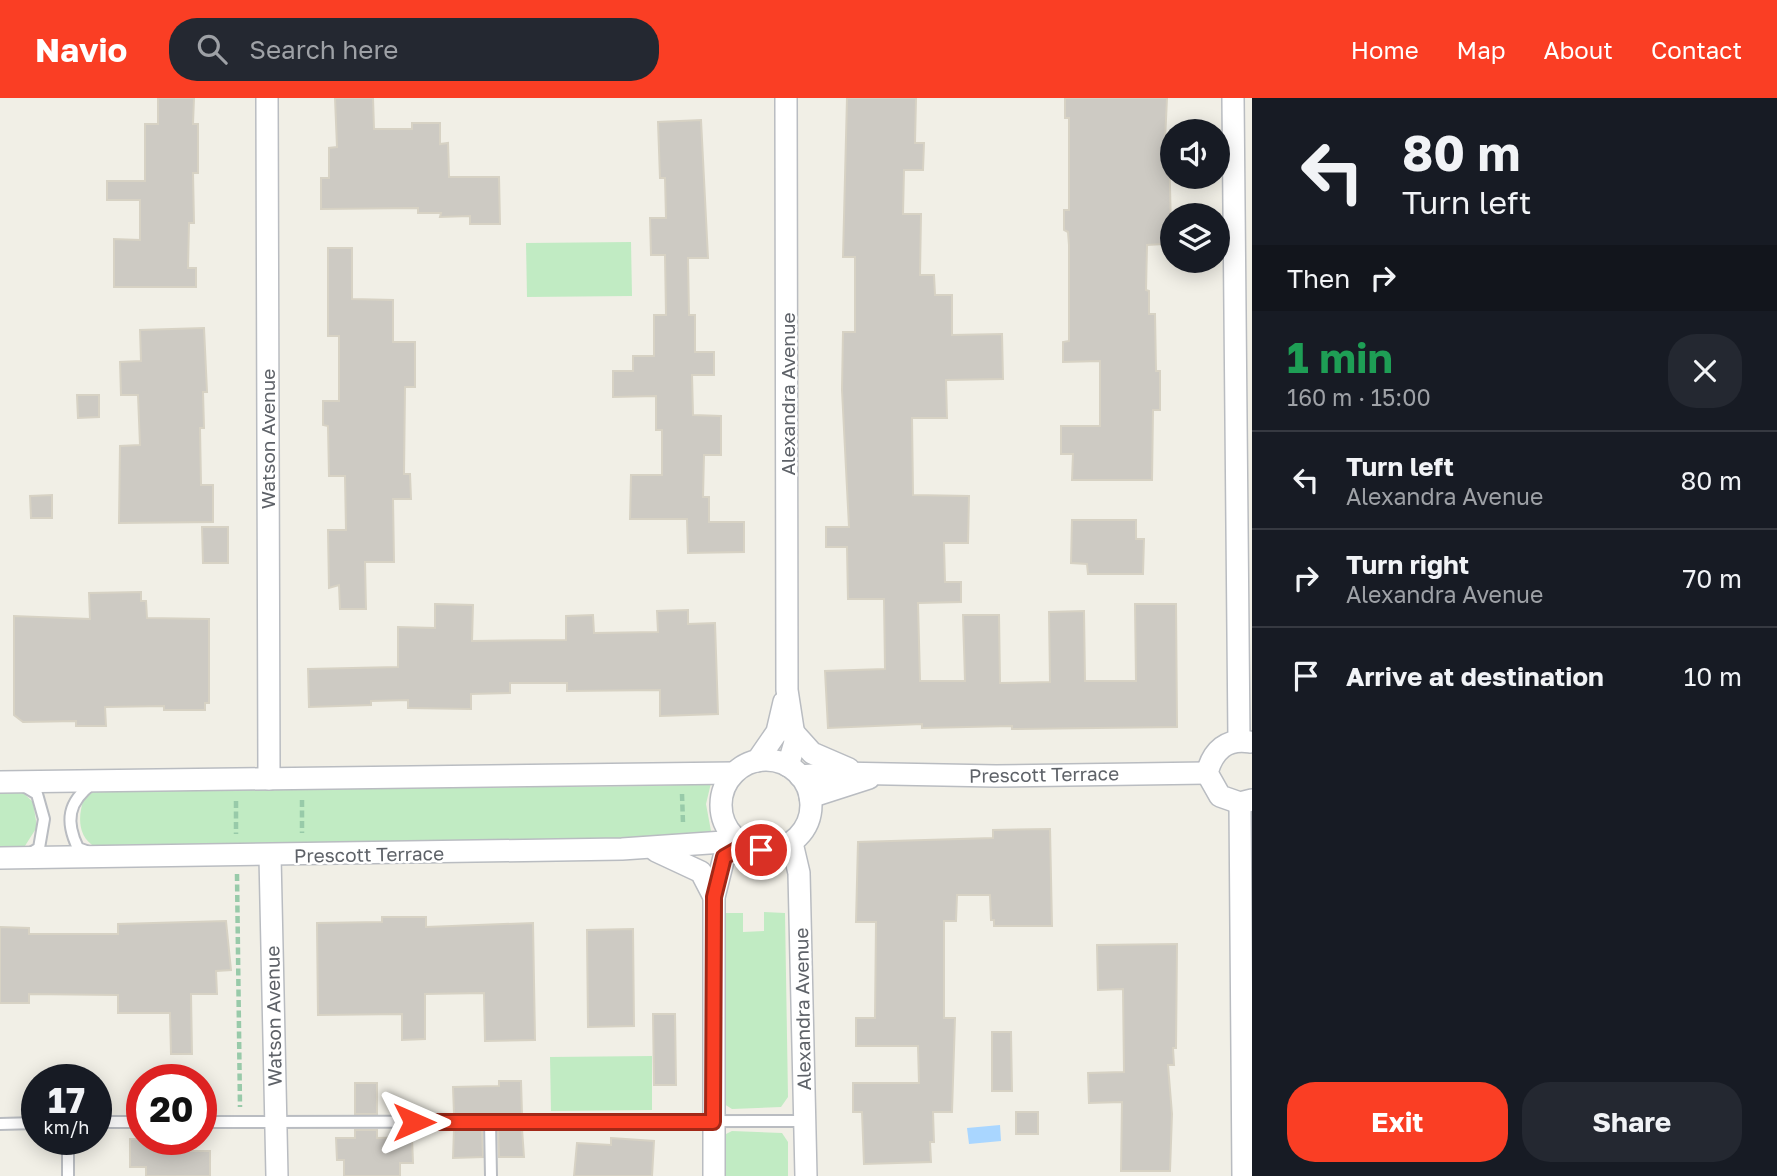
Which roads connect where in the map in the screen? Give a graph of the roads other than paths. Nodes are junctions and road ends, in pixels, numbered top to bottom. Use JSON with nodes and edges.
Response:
{"nodes":[{"id":1,"x":267,"y":98,"type":"edge"},
{"id":2,"x":786,"y":98,"type":"edge"},
{"id":3,"x":1233,"y":98,"type":"edge"},
{"id":4,"x":788,"y":690,"type":"junction"},
{"id":5,"x":794,"y":733,"type":"junction"},
{"id":6,"x":1245,"y":742,"type":"edge"},
{"id":7,"x":757,"y":761,"type":"junction"},
{"id":8,"x":794,"y":771,"type":"junction"},
{"id":9,"x":1207,"y":773,"type":"junction"},
{"id":10,"x":734,"y":774,"type":"junction"},
{"id":11,"x":871,"y":774,"type":"junction"},
{"id":12,"x":269,"y":779,"type":"junction"},
{"id":13,"x":95,"y":781,"type":"junction"},
{"id":14,"x":8,"y":782,"type":"edge"},
{"id":15,"x":810,"y":797,"type":"junction"},
{"id":16,"x":1246,"y":802,"type":"edge"},
{"id":17,"x":741,"y":843,"type":"junction"},
{"id":18,"x":792,"y":843,"type":"junction"},
{"id":19,"x":648,"y":848,"type":"junction"},
{"id":20,"x":270,"y":856,"type":"junction"},
{"id":21,"x":0,"y":858,"type":"edge"},
{"id":22,"x":23,"y":858,"type":"junction"},
{"id":23,"x":101,"y":858,"type":"junction"},
{"id":24,"x":714,"y":897,"type":"junction"},
{"id":25,"x":275,"y":1121,"type":"junction"},
{"id":26,"x":805,"y":1121,"type":"junction"},
{"id":27,"x":217,"y":1122,"type":"edge"},
{"id":28,"x":491,"y":1122,"type":"junction"},
{"id":29,"x":713,"y":1122,"type":"junction"},
{"id":30,"x":21,"y":1123,"type":"edge"},
{"id":31,"x":0,"y":1124,"type":"edge"},
{"id":32,"x":68,"y":1155,"type":"edge"},
{"id":33,"x":68,"y":1176,"type":"edge"},
{"id":34,"x":277,"y":1176,"type":"edge"},
{"id":35,"x":491,"y":1176,"type":"edge"},
{"id":36,"x":714,"y":1176,"type":"edge"},
{"id":37,"x":806,"y":1176,"type":"edge"},
{"id":38,"x":1243,"y":1176,"type":"edge"}],
"edges":[{"from":1,"to":12,"type":"street","name":"Watson Avenue"},
{"from":2,"to":4,"type":"street","name":"Alexandra Avenue"},
{"from":3,"to":6,"type":"street"},
{"from":4,"to":5,"type":"street","name":"Alexandra Avenue"},
{"from":4,"to":7,"type":"street","name":"Alexandra Avenue"},
{"from":5,"to":8,"type":"street","name":"Alexandra Avenue"},
{"from":5,"to":11,"type":"street"},
{"from":6,"to":9,"type":"street"},
{"from":7,"to":8,"type":"street"},
{"from":7,"to":10,"type":"street"},
{"from":8,"to":11,"type":"street","name":"Prescott Terrace"},
{"from":8,"to":15,"type":"street"},
{"from":9,"to":11,"type":"street","name":"Prescott Terrace"},
{"from":9,"to":16,"type":"street"},
{"from":10,"to":12,"type":"street"},
{"from":10,"to":17,"type":"street"},
{"from":11,"to":15,"type":"street","name":"Prescott Terrace"},
{"from":12,"to":13,"type":"street"},
{"from":13,"to":14,"type":"street"},
{"from":13,"to":23,"type":"lane"},
{"from":14,"to":22,"type":"lane"},
{"from":15,"to":18,"type":"street"},
{"from":16,"to":38,"type":"street"},
{"from":17,"to":18,"type":"street"},
{"from":17,"to":19,"type":"street","name":"Prescott Terrace"},
{"from":17,"to":24,"type":"street"},
{"from":18,"to":26,"type":"street","name":"Alexandra Avenue"},
{"from":19,"to":20,"type":"street","name":"Prescott Terrace"},
{"from":19,"to":24,"type":"street"},
{"from":20,"to":23,"type":"street","name":"Prescott Terrace"},
{"from":20,"to":25,"type":"street","name":"Watson Avenue"},
{"from":21,"to":22,"type":"street","name":"Prescott Terrace"},
{"from":22,"to":23,"type":"street","name":"Prescott Terrace"},
{"from":24,"to":29,"type":"street"},
{"from":25,"to":27,"type":"lane"},
{"from":25,"to":28,"type":"lane"},
{"from":25,"to":34,"type":"street","name":"Watson Avenue"},
{"from":26,"to":29,"type":"lane"},
{"from":26,"to":37,"type":"street","name":"Alexandra Avenue"},
{"from":28,"to":29,"type":"lane"},
{"from":28,"to":35,"type":"lane"},
{"from":29,"to":36,"type":"street"},
{"from":30,"to":31,"type":"lane"},
{"from":32,"to":33,"type":"lane"}]}
